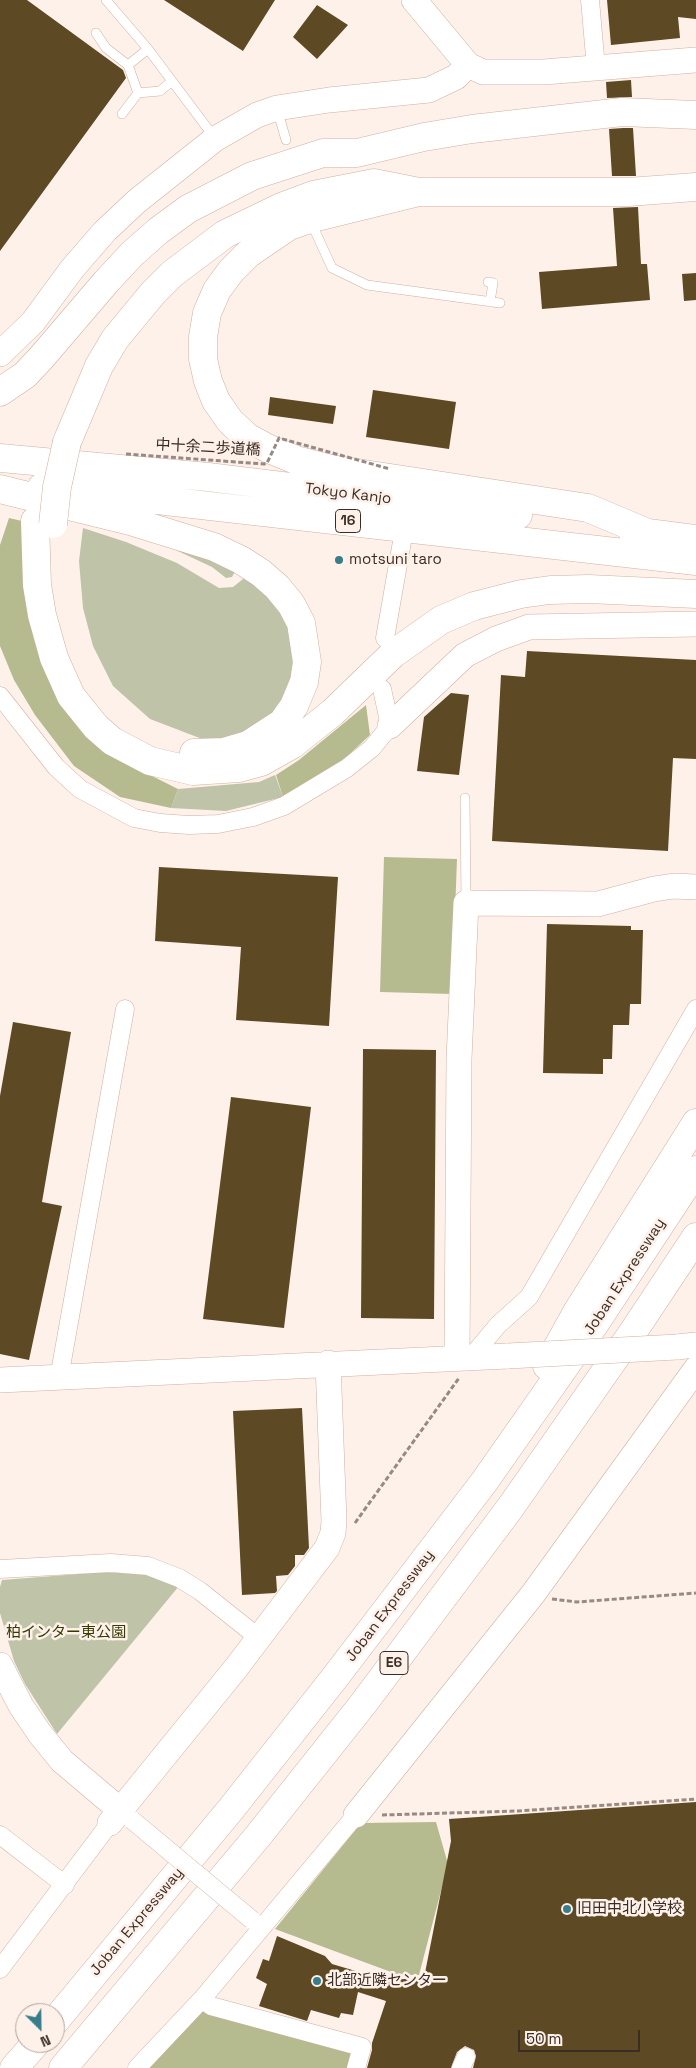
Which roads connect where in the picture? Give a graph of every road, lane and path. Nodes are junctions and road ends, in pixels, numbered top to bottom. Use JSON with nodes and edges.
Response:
{"nodes":[{"id":1,"x":106,"y":0,"type":"edge"},
{"id":2,"x":414,"y":0,"type":"edge"},
{"id":3,"x":590,"y":0,"type":"edge"},
{"id":4,"x":96,"y":33,"type":"dead end"},
{"id":5,"x":148,"y":48,"type":"junction"},
{"id":6,"x":696,"y":60,"type":"edge"},
{"id":7,"x":128,"y":65,"type":"junction"},
{"id":8,"x":468,"y":65,"type":"junction"},
{"id":9,"x":596,"y":68,"type":"junction"},
{"id":10,"x":172,"y":81,"type":"junction"},
{"id":11,"x":138,"y":93,"type":"junction"},
{"id":12,"x":277,"y":108,"type":"junction"},
{"id":13,"x":122,"y":114,"type":"dead end"},
{"id":14,"x":696,"y":115,"type":"edge"},
{"id":15,"x":215,"y":139,"type":"junction"},
{"id":16,"x":286,"y":140,"type":"dead end"},
{"id":17,"x":357,"y":153,"type":"junction"},
{"id":18,"x":696,"y":186,"type":"edge"},
{"id":19,"x":419,"y":192,"type":"junction"},
{"id":20,"x":315,"y":231,"type":"dead end"},
{"id":21,"x":488,"y":282,"type":"dead end"},
{"id":22,"x":0,"y":354,"type":"edge"},
{"id":23,"x":0,"y":392,"type":"edge"},
{"id":24,"x":58,"y":441,"type":"junction"},
{"id":25,"x":126,"y":454,"type":"dead end"},
{"id":26,"x":0,"y":458,"type":"edge"},
{"id":27,"x":390,"y":469,"type":"dead end"},
{"id":28,"x":0,"y":483,"type":"edge"},
{"id":29,"x":0,"y":489,"type":"edge"},
{"id":30,"x":407,"y":515,"type":"junction"},
{"id":31,"x":44,"y":523,"type":"junction"},
{"id":32,"x":650,"y":534,"type":"junction"},
{"id":33,"x":696,"y":539,"type":"edge"},
{"id":34,"x":696,"y":560,"type":"edge"},
{"id":35,"x":696,"y":594,"type":"edge"},
{"id":36,"x":696,"y":624,"type":"edge"},
{"id":37,"x":385,"y":638,"type":"dead end"},
{"id":38,"x":382,"y":689,"type":"dead end"},
{"id":39,"x":0,"y":696,"type":"edge"},
{"id":40,"x":390,"y":726,"type":"junction"},
{"id":41,"x":465,"y":798,"type":"dead end"},
{"id":42,"x":696,"y":887,"type":"edge"},
{"id":43,"x":466,"y":903,"type":"junction"},
{"id":44,"x":125,"y":1009,"type":"dead end"},
{"id":45,"x":696,"y":1009,"type":"edge"},
{"id":46,"x":696,"y":1122,"type":"edge"},
{"id":47,"x":696,"y":1170,"type":"edge"},
{"id":48,"x":696,"y":1237,"type":"edge"},
{"id":49,"x":686,"y":1346,"type":"edge"},
{"id":50,"x":328,"y":1363,"type":"junction"},
{"id":51,"x":463,"y":1363,"type":"junction"},
{"id":52,"x":696,"y":1369,"type":"edge"},
{"id":53,"x":59,"y":1378,"type":"junction"},
{"id":54,"x":0,"y":1380,"type":"edge"},
{"id":55,"x":484,"y":1482,"type":"junction"},
{"id":56,"x":327,"y":1548,"type":"junction"},
{"id":57,"x":0,"y":1569,"type":"edge"},
{"id":58,"x":696,"y":1593,"type":"edge"},
{"id":59,"x":533,"y":1594,"type":"junction"},
{"id":60,"x":259,"y":1638,"type":"junction"},
{"id":61,"x":0,"y":1665,"type":"edge"},
{"id":62,"x":696,"y":1799,"type":"edge"},
{"id":63,"x":356,"y":1815,"type":"junction"},
{"id":64,"x":121,"y":1818,"type":"junction"},
{"id":65,"x":0,"y":1835,"type":"edge"},
{"id":66,"x":65,"y":1885,"type":"junction"},
{"id":67,"x":256,"y":1923,"type":"junction"},
{"id":68,"x":0,"y":1969,"type":"edge"},
{"id":69,"x":202,"y":1999,"type":"junction"},
{"id":70,"x":65,"y":2009,"type":"edge"},
{"id":71,"x":27,"y":2053,"type":"edge"},
{"id":72,"x":14,"y":2068,"type":"edge"},
{"id":73,"x":63,"y":2068,"type":"edge"},
{"id":74,"x":137,"y":2068,"type":"edge"},
{"id":75,"x":356,"y":2068,"type":"edge"}],
"edges":[{"from":1,"to":5,"type":"lane"},
{"from":2,"to":8,"type":"street"},
{"from":3,"to":9,"type":"street"},
{"from":4,"to":7,"type":"lane"},
{"from":5,"to":7,"type":"lane"},
{"from":5,"to":10,"type":"lane"},
{"from":6,"to":9,"type":"street"},
{"from":7,"to":11,"type":"lane"},
{"from":8,"to":9,"type":"street"},
{"from":8,"to":12,"type":"street"},
{"from":10,"to":11,"type":"lane"},
{"from":10,"to":15,"type":"lane"},
{"from":11,"to":13,"type":"lane"},
{"from":12,"to":15,"type":"street"},
{"from":12,"to":16,"type":"lane"},
{"from":14,"to":17,"type":"highway"},
{"from":15,"to":22,"type":"street"},
{"from":17,"to":23,"type":"highway"},
{"from":17,"to":24,"type":"highway"},
{"from":18,"to":19,"type":"highway"},
{"from":19,"to":24,"type":"highway"},
{"from":19,"to":32,"type":"highway"},
{"from":20,"to":21,"type":"lane"},
{"from":24,"to":31,"type":"highway","bridge":true},
{"from":25,"to":27,"type":"path","name":"中十余二歩道橋","bridge":true},
{"from":26,"to":30,"type":"highway","name":"Tokyo Kanjo","number":"16"},
{"from":28,"to":30,"type":"highway","name":"Tokyo Kanjo","number":"16"},
{"from":29,"to":31,"type":"highway"},
{"from":30,"to":32,"type":"highway","name":"Tokyo Kanjo","number":"16"},
{"from":30,"to":34,"type":"highway","name":"Tokyo Kanjo","number":"16"},
{"from":30,"to":37,"type":"street"},
{"from":31,"to":35,"type":"highway"},
{"from":32,"to":33,"type":"highway","name":"Tokyo Kanjo","number":"16"},
{"from":36,"to":40,"type":"street"},
{"from":38,"to":40,"type":"street"},
{"from":39,"to":40,"type":"street"},
{"from":41,"to":43,"type":"lane"},
{"from":42,"to":43,"type":"street"},
{"from":43,"to":51,"type":"street"},
{"from":44,"to":53,"type":"street"},
{"from":45,"to":51,"type":"street"},
{"from":46,"to":55,"type":"highway"},
{"from":47,"to":55,"type":"highway","name":"Joban Expressway","number":"E6"},
{"from":48,"to":73,"type":"highway","number":"E6"},
{"from":49,"to":51,"type":"street","bridge":true},
{"from":50,"to":51,"type":"street"},
{"from":50,"to":53,"type":"street"},
{"from":50,"to":56,"type":"street"},
{"from":51,"to":56,"type":"path"},
{"from":52,"to":59,"type":"street"},
{"from":53,"to":54,"type":"street"},
{"from":55,"to":70,"type":"highway","name":"Joban Expressway","number":"E6"},
{"from":56,"to":60,"type":"street"},
{"from":57,"to":60,"type":"street"},
{"from":58,"to":59,"type":"path"},
{"from":59,"to":63,"type":"street"},
{"from":60,"to":64,"type":"street"},
{"from":61,"to":64,"type":"street"},
{"from":62,"to":63,"type":"path"},
{"from":63,"to":67,"type":"street"},
{"from":64,"to":66,"type":"street"},
{"from":64,"to":67,"type":"street","bridge":true},
{"from":65,"to":66,"type":"street"},
{"from":66,"to":68,"type":"street"},
{"from":67,"to":69,"type":"street"},
{"from":69,"to":74,"type":"street"},
{"from":69,"to":75,"type":"street"},
{"from":71,"to":72,"type":"highway"}]}
